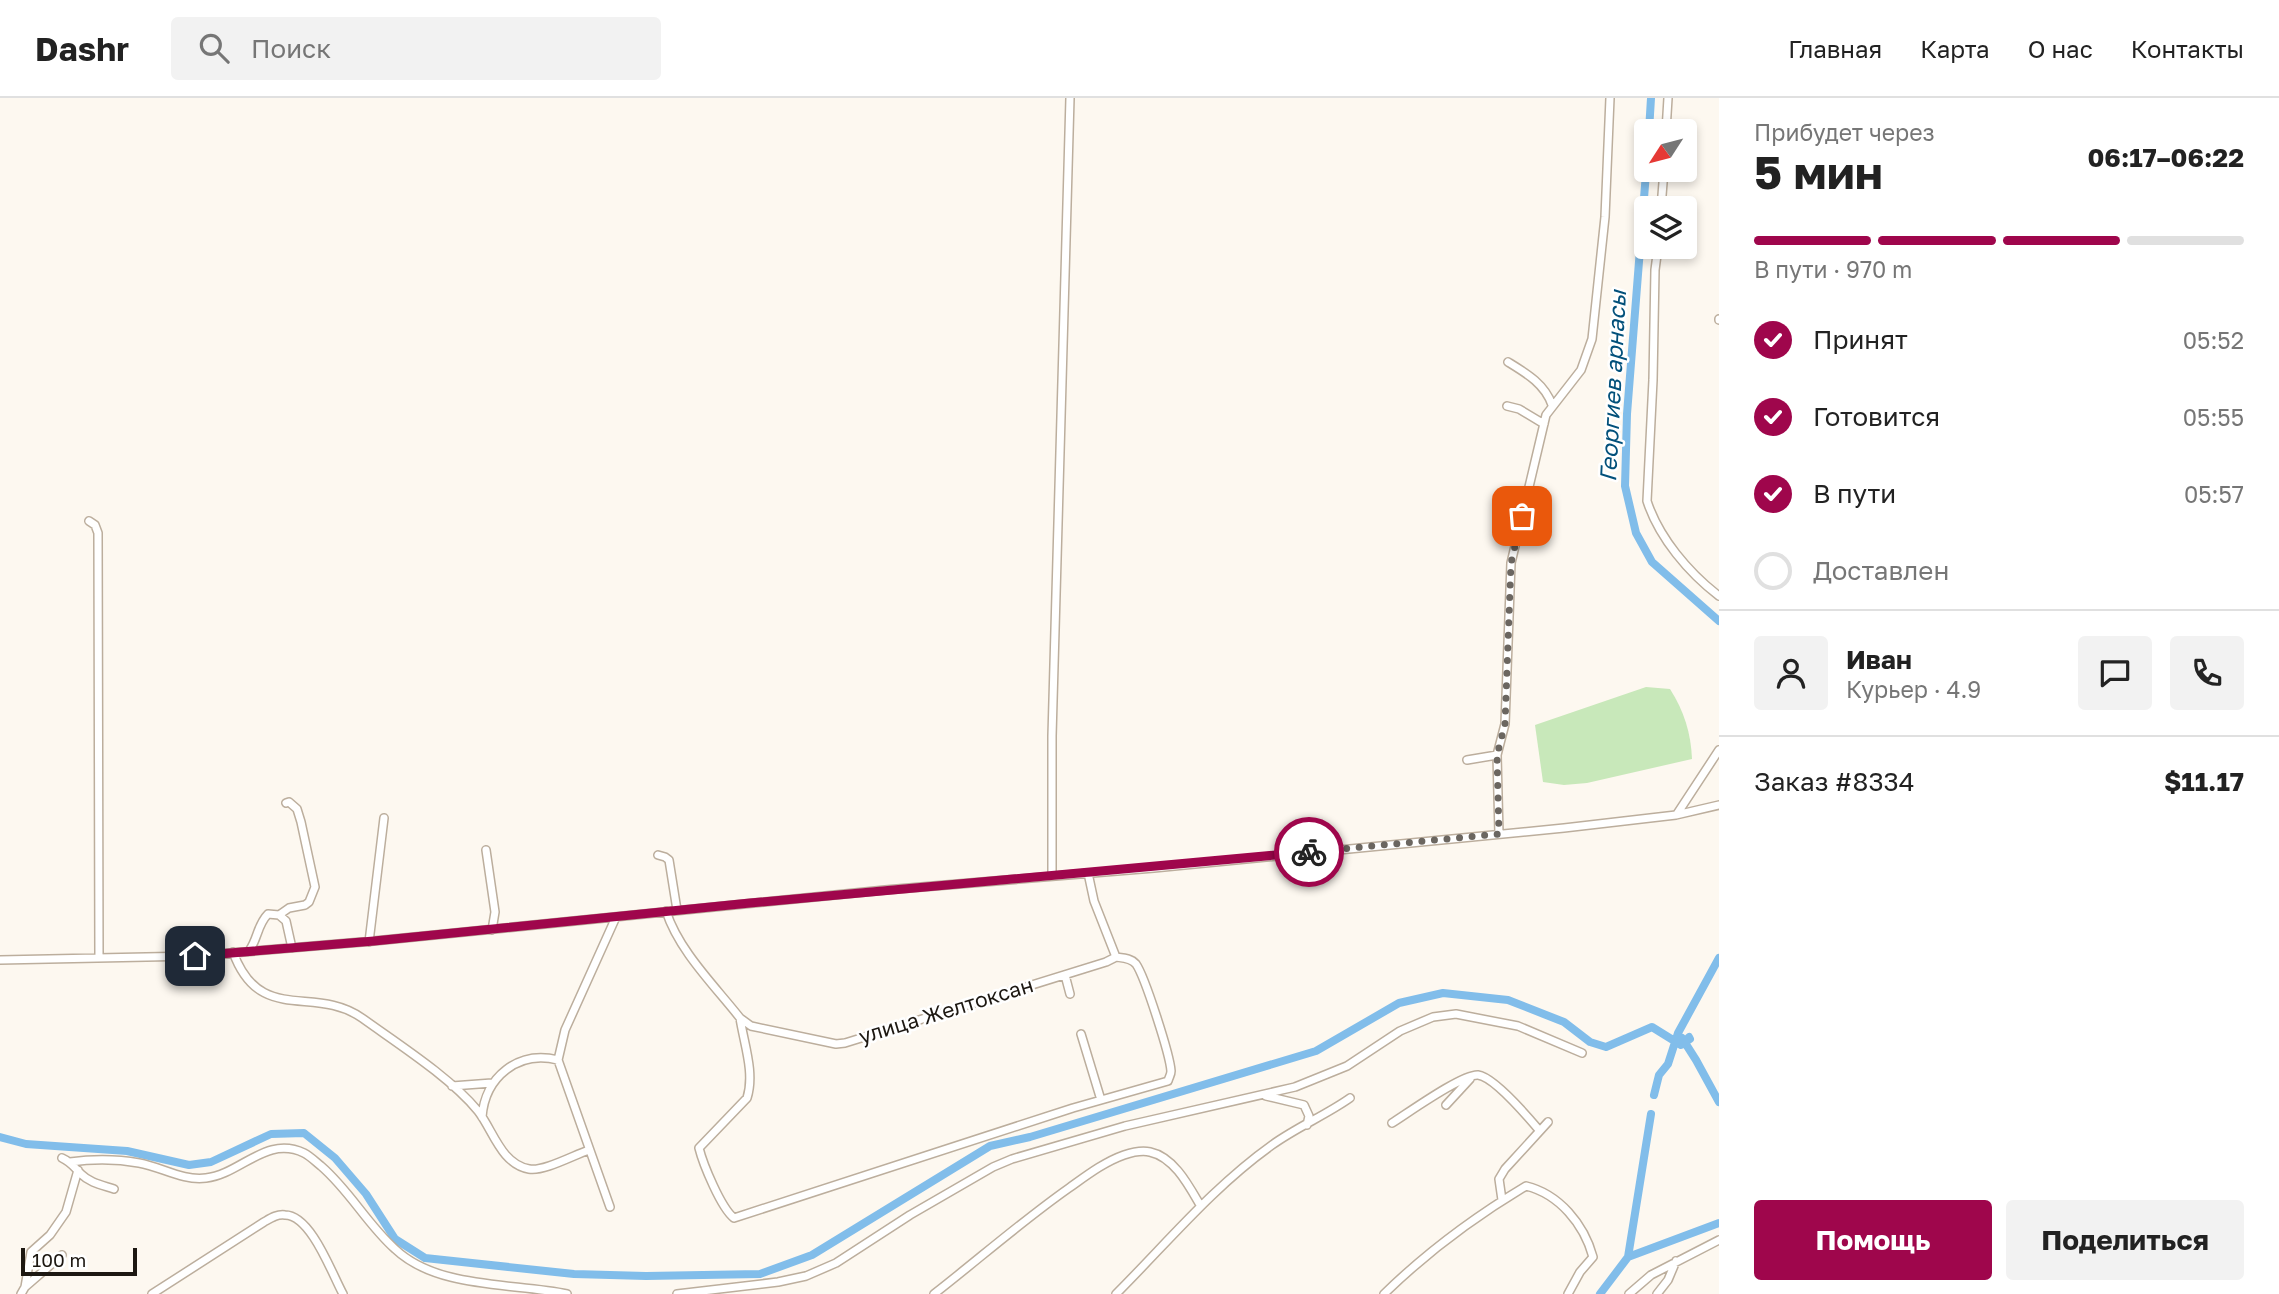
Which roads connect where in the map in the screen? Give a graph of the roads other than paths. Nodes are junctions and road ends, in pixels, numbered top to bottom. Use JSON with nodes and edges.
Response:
{"nodes":[{"id":1,"x":1070,"y":98,"type":"edge"},
{"id":2,"x":1610,"y":98,"type":"edge"},
{"id":3,"x":1668,"y":98,"type":"edge"},
{"id":4,"x":1667,"y":119,"type":"edge"},
{"id":5,"x":1656,"y":259,"type":"edge"},
{"id":6,"x":1508,"y":362,"type":"dead end"},
{"id":7,"x":1552,"y":405,"type":"junction"},
{"id":8,"x":1507,"y":406,"type":"dead end"},
{"id":9,"x":1545,"y":420,"type":"junction"},
{"id":10,"x":89,"y":521,"type":"dead end"},
{"id":11,"x":1719,"y":596,"type":"edge"},
{"id":12,"x":1719,"y":750,"type":"edge"},
{"id":13,"x":1497,"y":755,"type":"junction"},
{"id":14,"x":1467,"y":760,"type":"dead end"},
{"id":15,"x":286,"y":803,"type":"dead end"},
{"id":16,"x":1719,"y":805,"type":"edge"},
{"id":17,"x":1676,"y":815,"type":"junction"},
{"id":18,"x":384,"y":818,"type":"dead end"},
{"id":19,"x":1499,"y":834,"type":"junction"},
{"id":20,"x":486,"y":850,"type":"dead end"},
{"id":21,"x":657,"y":855,"type":"dead end"},
{"id":22,"x":1088,"y":873,"type":"junction"},
{"id":23,"x":1052,"y":876,"type":"junction"},
{"id":24,"x":677,"y":910,"type":"junction"},
{"id":25,"x":666,"y":911,"type":"junction"},
{"id":26,"x":279,"y":915,"type":"junction"},
{"id":27,"x":616,"y":917,"type":"junction"},
{"id":28,"x":492,"y":930,"type":"junction"},
{"id":29,"x":369,"y":942,"type":"junction"},
{"id":30,"x":292,"y":948,"type":"junction"},
{"id":31,"x":248,"y":951,"type":"junction"},
{"id":32,"x":233,"y":952,"type":"junction"},
{"id":33,"x":1116,"y":957,"type":"junction"},
{"id":34,"x":99,"y":958,"type":"junction"},
{"id":35,"x":0,"y":960,"type":"edge"},
{"id":36,"x":1065,"y":975,"type":"junction"},
{"id":37,"x":1070,"y":994,"type":"dead end"},
{"id":38,"x":740,"y":1018,"type":"junction"},
{"id":39,"x":1081,"y":1034,"type":"dead end"},
{"id":40,"x":1582,"y":1053,"type":"dead end"},
{"id":41,"x":558,"y":1060,"type":"junction"},
{"id":42,"x":1475,"y":1075,"type":"junction"},
{"id":43,"x":492,"y":1083,"type":"junction"},
{"id":44,"x":452,"y":1086,"type":"junction"},
{"id":45,"x":1262,"y":1095,"type":"junction"},
{"id":46,"x":1350,"y":1098,"type":"dead end"},
{"id":47,"x":1101,"y":1100,"type":"junction"},
{"id":48,"x":1446,"y":1105,"type":"dead end"},
{"id":49,"x":482,"y":1117,"type":"junction"},
{"id":50,"x":1548,"y":1122,"type":"dead end"},
{"id":51,"x":1392,"y":1123,"type":"dead end"},
{"id":52,"x":1307,"y":1125,"type":"junction"},
{"id":53,"x":1539,"y":1130,"type":"junction"},
{"id":54,"x":589,"y":1150,"type":"junction"},
{"id":55,"x":78,"y":1170,"type":"junction"},
{"id":56,"x":114,"y":1189,"type":"dead end"},
{"id":57,"x":1502,"y":1200,"type":"junction"},
{"id":58,"x":1200,"y":1205,"type":"junction"},
{"id":59,"x":610,"y":1207,"type":"dead end"},
{"id":60,"x":1719,"y":1240,"type":"edge"},
{"id":61,"x":62,"y":1255,"type":"dead end"},
{"id":62,"x":1676,"y":1261,"type":"junction"},
{"id":63,"x":23,"y":1290,"type":"edge"},
{"id":64,"x":340,"y":1293,"type":"edge"},
{"id":65,"x":152,"y":1294,"type":"edge"},
{"id":66,"x":567,"y":1294,"type":"edge"},
{"id":67,"x":677,"y":1294,"type":"edge"},
{"id":68,"x":934,"y":1294,"type":"edge"},
{"id":69,"x":1116,"y":1294,"type":"edge"},
{"id":70,"x":1384,"y":1294,"type":"edge"},
{"id":71,"x":1568,"y":1294,"type":"edge"},
{"id":72,"x":1629,"y":1294,"type":"edge"},
{"id":73,"x":1657,"y":1294,"type":"edge"}],
"edges":[{"from":1,"to":23,"type":"street"},
{"from":2,"to":7,"type":"street"},
{"from":3,"to":4,"type":"street"},
{"from":5,"to":11,"type":"street"},
{"from":6,"to":7,"type":"street"},
{"from":7,"to":9,"type":"street"},
{"from":8,"to":9,"type":"street"},
{"from":9,"to":13,"type":"street"},
{"from":10,"to":34,"type":"street"},
{"from":12,"to":17,"type":"street"},
{"from":13,"to":14,"type":"street"},
{"from":13,"to":19,"type":"street"},
{"from":15,"to":26,"type":"street"},
{"from":16,"to":17,"type":"street"},
{"from":17,"to":19,"type":"street"},
{"from":18,"to":29,"type":"street"},
{"from":19,"to":22,"type":"street"},
{"from":20,"to":28,"type":"street"},
{"from":21,"to":24,"type":"street"},
{"from":22,"to":23,"type":"street"},
{"from":22,"to":33,"type":"street"},
{"from":23,"to":24,"type":"street"},
{"from":24,"to":25,"type":"street"},
{"from":25,"to":27,"type":"street"},
{"from":25,"to":38,"type":"street"},
{"from":26,"to":30,"type":"street"},
{"from":26,"to":31,"type":"street"},
{"from":27,"to":28,"type":"street"},
{"from":27,"to":41,"type":"street"},
{"from":28,"to":29,"type":"street"},
{"from":29,"to":30,"type":"street"},
{"from":30,"to":31,"type":"street"},
{"from":31,"to":32,"type":"street"},
{"from":32,"to":34,"type":"street"},
{"from":32,"to":44,"type":"street"},
{"from":33,"to":36,"type":"street","name":"улица Желтоксан"},
{"from":33,"to":47,"type":"street"},
{"from":34,"to":35,"type":"street"},
{"from":36,"to":37,"type":"street"},
{"from":36,"to":38,"type":"street","name":"улица Желтоксан"},
{"from":38,"to":47,"type":"street"},
{"from":39,"to":47,"type":"street"},
{"from":40,"to":45,"type":"street"},
{"from":41,"to":43,"type":"street"},
{"from":41,"to":54,"type":"street"},
{"from":42,"to":48,"type":"street"},
{"from":42,"to":51,"type":"street"},
{"from":42,"to":53,"type":"street"},
{"from":43,"to":44,"type":"street"},
{"from":43,"to":49,"type":"street"},
{"from":44,"to":49,"type":"street"},
{"from":45,"to":52,"type":"street"},
{"from":45,"to":67,"type":"street"},
{"from":46,"to":52,"type":"street"},
{"from":49,"to":54,"type":"street"},
{"from":50,"to":53,"type":"street"},
{"from":52,"to":58,"type":"street"},
{"from":53,"to":57,"type":"street"},
{"from":54,"to":59,"type":"street"},
{"from":55,"to":56,"type":"street"},
{"from":55,"to":63,"type":"street"},
{"from":55,"to":66,"type":"street"},
{"from":57,"to":70,"type":"street"},
{"from":57,"to":71,"type":"street"},
{"from":58,"to":68,"type":"street"},
{"from":58,"to":69,"type":"street"},
{"from":60,"to":62,"type":"street"},
{"from":61,"to":63,"type":"street"},
{"from":62,"to":72,"type":"street"},
{"from":62,"to":73,"type":"street"},
{"from":64,"to":65,"type":"street"}]}
